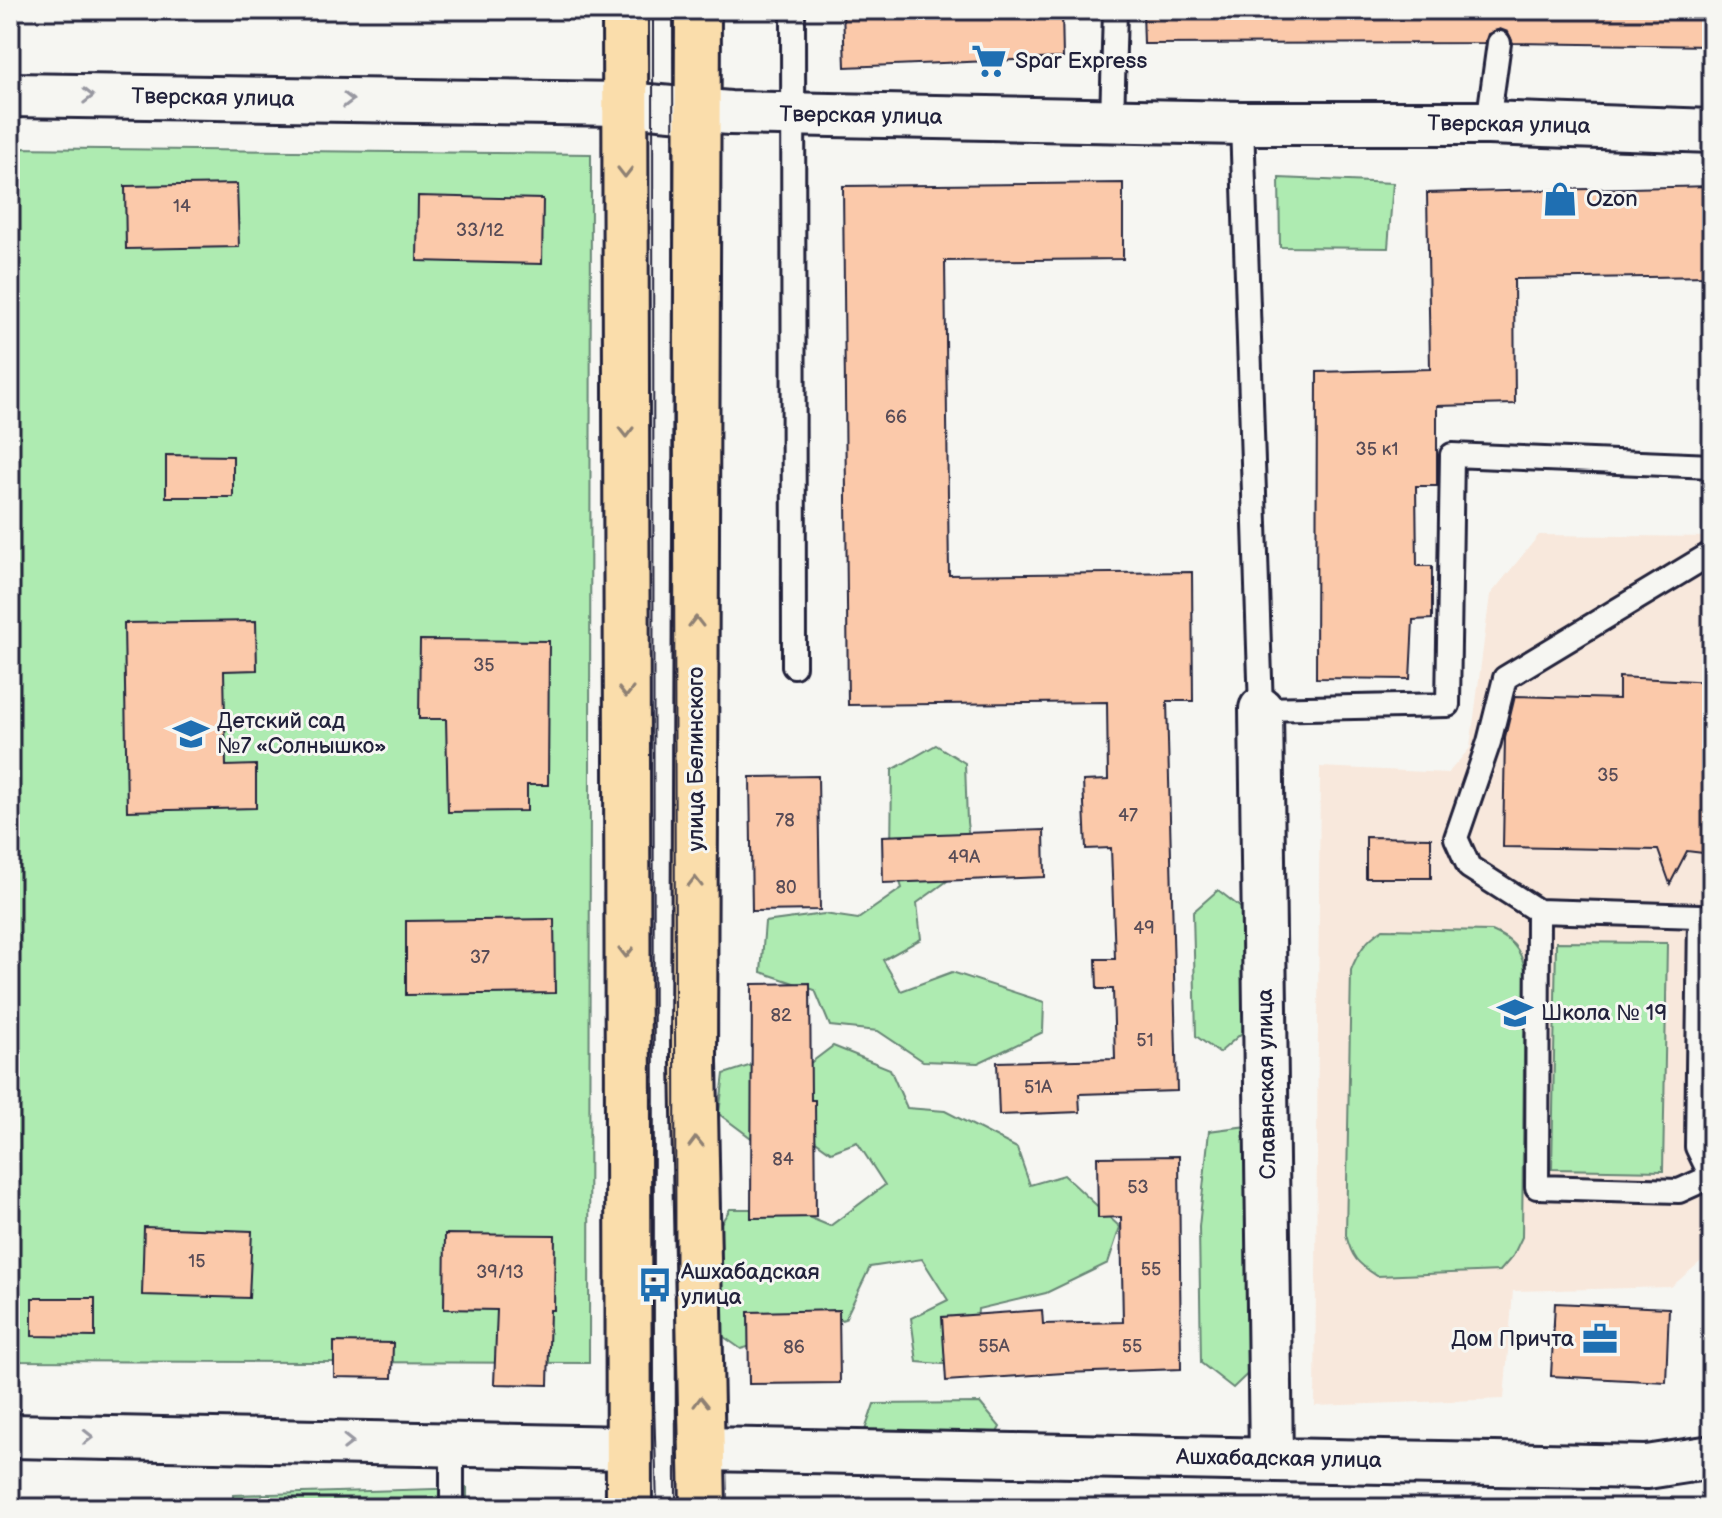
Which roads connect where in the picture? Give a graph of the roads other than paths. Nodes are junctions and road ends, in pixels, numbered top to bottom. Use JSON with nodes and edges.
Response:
{"nodes":[{"id":1,"x":625,"y":10,"type":"edge"},
{"id":2,"x":698,"y":10,"type":"edge"},
{"id":3,"x":793,"y":10,"type":"edge"},
{"id":4,"x":1115,"y":10,"type":"edge"},
{"id":5,"x":1499,"y":43,"type":"dead end"},
{"id":6,"x":10,"y":95,"type":"edge"},
{"id":7,"x":625,"y":104,"type":"junction"},
{"id":8,"x":698,"y":112,"type":"junction"},
{"id":9,"x":792,"y":114,"type":"junction"},
{"id":10,"x":1112,"y":121,"type":"junction"},
{"id":11,"x":1242,"y":123,"type":"junction"},
{"id":12,"x":1488,"y":123,"type":"junction"},
{"id":13,"x":1712,"y":131,"type":"edge"},
{"id":14,"x":1712,"y":466,"type":"edge"},
{"id":15,"x":1712,"y":553,"type":"edge"},
{"id":16,"x":794,"y":666,"type":"dead end"},
{"id":17,"x":1261,"y":709,"type":"junction"},
{"id":18,"x":1538,"y":911,"type":"junction"},
{"id":19,"x":1711,"y":1178,"type":"edge"},
{"id":20,"x":10,"y":1436,"type":"edge"},
{"id":21,"x":452,"y":1445,"type":"junction"},
{"id":22,"x":627,"y":1448,"type":"junction"},
{"id":23,"x":702,"y":1449,"type":"junction"},
{"id":24,"x":1712,"y":1457,"type":"edge"},
{"id":25,"x":1271,"y":1459,"type":"junction"},
{"id":26,"x":452,"y":1508,"type":"edge"},
{"id":27,"x":629,"y":1508,"type":"edge"},
{"id":28,"x":703,"y":1508,"type":"edge"}],
"edges":[{"from":1,"to":7,"type":"main road"},
{"from":2,"to":8,"type":"main road","name":"улица Белинского"},
{"from":3,"to":9,"type":"lane"},
{"from":4,"to":10,"type":"lane"},
{"from":5,"to":12,"type":"lane"},
{"from":6,"to":7,"type":"street","name":"Тверская улица","one_way":true},
{"from":7,"to":8,"type":"street","name":"Тверская улица"},
{"from":7,"to":22,"type":"main road","one_way":true},
{"from":8,"to":9,"type":"street","name":"Тверская улица"},
{"from":23,"to":8,"type":"main road","name":"улица Белинского","one_way":true},
{"from":9,"to":10,"type":"street","name":"Тверская улица"},
{"from":9,"to":16,"type":"lane"},
{"from":10,"to":11,"type":"street","name":"Тверская улица"},
{"from":11,"to":12,"type":"street","name":"Тверская улица"},
{"from":11,"to":17,"type":"lane"},
{"from":12,"to":13,"type":"street","name":"Тверская улица"},
{"from":14,"to":17,"type":"lane"},
{"from":15,"to":18,"type":"lane"},
{"from":17,"to":25,"type":"street","name":"Славянская улица"},
{"from":18,"to":19,"type":"lane"},
{"from":18,"to":19,"type":"lane"},
{"from":20,"to":21,"type":"street","one_way":true},
{"from":21,"to":22,"type":"street"},
{"from":21,"to":26,"type":"lane"},
{"from":22,"to":27,"type":"main road"},
{"from":23,"to":25,"type":"street","name":"Ашхабадская улица"},
{"from":23,"to":28,"type":"main road","name":"улица Белинского"},
{"from":24,"to":25,"type":"street","name":"Ашхабадская улица"}]}
